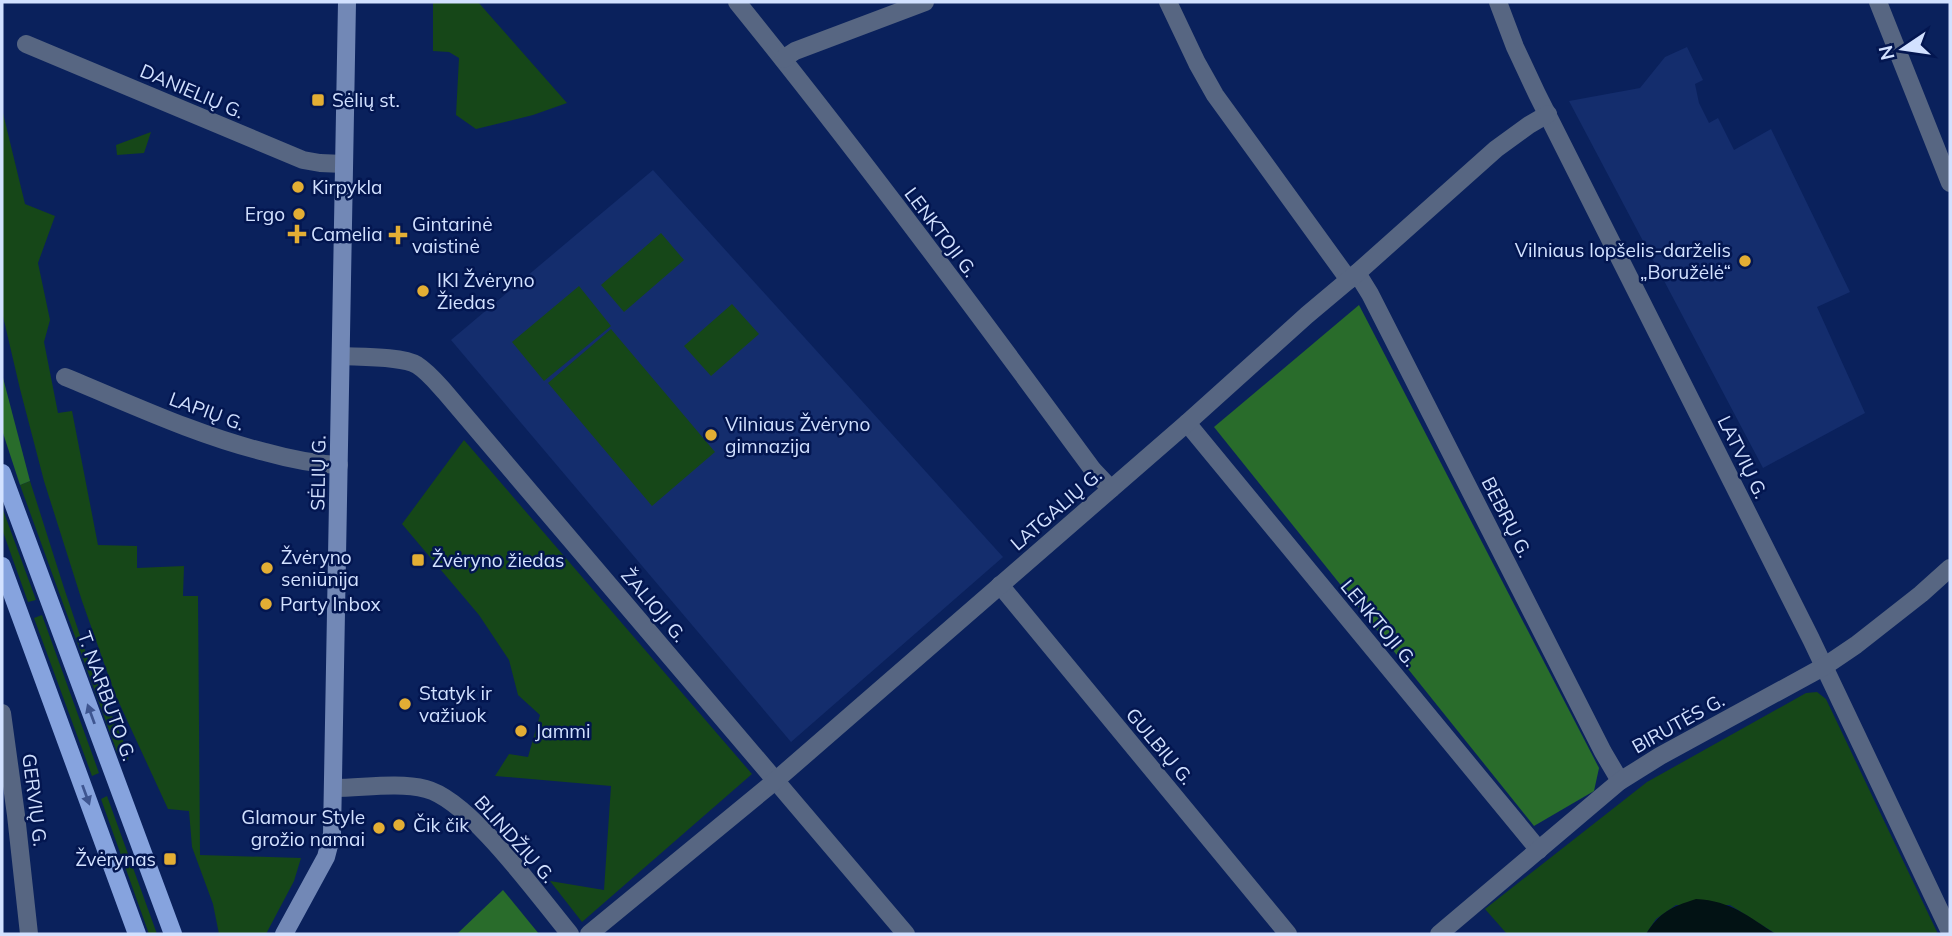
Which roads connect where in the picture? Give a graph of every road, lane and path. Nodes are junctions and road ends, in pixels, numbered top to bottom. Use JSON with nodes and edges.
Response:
{"nodes":[{"id":1,"x":347,"y":2,"type":"edge"},
{"id":2,"x":737,"y":2,"type":"edge"},
{"id":3,"x":925,"y":2,"type":"edge"},
{"id":4,"x":1168,"y":2,"type":"edge"},
{"id":5,"x":1498,"y":2,"type":"edge"},
{"id":6,"x":1878,"y":2,"type":"edge"},
{"id":7,"x":26,"y":44,"type":"dead end"},
{"id":8,"x":783,"y":59,"type":"junction"},
{"id":9,"x":1548,"y":114,"type":"junction"},
{"id":10,"x":344,"y":164,"type":"junction"},
{"id":11,"x":1950,"y":183,"type":"edge"},
{"id":12,"x":1353,"y":277,"type":"junction"},
{"id":13,"x":341,"y":356,"type":"junction"},
{"id":14,"x":65,"y":377,"type":"dead end"},
{"id":15,"x":1187,"y":424,"type":"junction"},
{"id":16,"x":339,"y":465,"type":"junction"},
{"id":17,"x":2,"y":473,"type":"edge"},
{"id":18,"x":1111,"y":489,"type":"junction"},
{"id":19,"x":2,"y":566,"type":"edge"},
{"id":20,"x":1950,"y":568,"type":"edge"},
{"id":21,"x":1000,"y":585,"type":"junction"},
{"id":22,"x":1825,"y":666,"type":"junction"},
{"id":23,"x":2,"y":713,"type":"edge"},
{"id":24,"x":775,"y":780,"type":"junction"},
{"id":25,"x":1620,"y":781,"type":"junction"},
{"id":26,"x":334,"y":788,"type":"junction"},
{"id":27,"x":1539,"y":850,"type":"junction"},
{"id":28,"x":1950,"y":932,"type":"edge"},
{"id":29,"x":29,"y":934,"type":"edge"},
{"id":30,"x":137,"y":934,"type":"edge"},
{"id":31,"x":173,"y":934,"type":"edge"},
{"id":32,"x":284,"y":934,"type":"edge"},
{"id":33,"x":570,"y":934,"type":"edge"},
{"id":34,"x":589,"y":934,"type":"edge"},
{"id":35,"x":906,"y":934,"type":"edge"},
{"id":36,"x":1288,"y":934,"type":"edge"},
{"id":37,"x":1439,"y":934,"type":"edge"}],
"edges":[{"from":1,"to":10,"type":"main road","name":"SĖLIŲ G."},
{"from":2,"to":8,"type":"street","name":"LENKTOJI G."},
{"from":3,"to":8,"type":"street"},
{"from":4,"to":12,"type":"street","name":"BEBRŲ G."},
{"from":5,"to":9,"type":"street","name":"LATVIŲ G."},
{"from":6,"to":11,"type":"street"},
{"from":7,"to":10,"type":"street","name":"DANIELIŲ G."},
{"from":8,"to":18,"type":"street","name":"LENKTOJI G."},
{"from":9,"to":12,"type":"street","name":"LATGALIŲ G."},
{"from":9,"to":22,"type":"street","name":"LATVIŲ G."},
{"from":10,"to":13,"type":"main road","name":"SĖLIŲ G."},
{"from":12,"to":15,"type":"street","name":"LATGALIŲ G."},
{"from":12,"to":25,"type":"street","name":"BEBRŲ G."},
{"from":13,"to":16,"type":"main road","name":"SĖLIŲ G."},
{"from":13,"to":24,"type":"street","name":"ŽALIOJI G."},
{"from":14,"to":16,"type":"street","name":"LAPIŲ G."},
{"from":15,"to":18,"type":"street","name":"LATGALIŲ G."},
{"from":15,"to":27,"type":"street","name":"LENKTOJI G."},
{"from":16,"to":26,"type":"main road","name":"SĖLIŲ G."},
{"from":31,"to":17,"type":"main road","name":"T. NARBUTO G.","one_way":true},
{"from":18,"to":21,"type":"street","name":"LATGALIŲ G."},
{"from":19,"to":30,"type":"main road","one_way":true},
{"from":20,"to":22,"type":"street","name":"BIRUTĖS G."},
{"from":21,"to":24,"type":"street","name":"LATGALIŲ G."},
{"from":21,"to":36,"type":"street","name":"GULBIŲ G."},
{"from":22,"to":25,"type":"street","name":"BIRUTĖS G."},
{"from":22,"to":28,"type":"street","name":"LATVIŲ G."},
{"from":23,"to":29,"type":"street","name":"GERVIŲ G."},
{"from":24,"to":34,"type":"street","name":"LATGALIŲ G."},
{"from":24,"to":35,"type":"street","name":"ŽALIOJI G."},
{"from":25,"to":27,"type":"street","name":"BIRUTĖS G."},
{"from":26,"to":32,"type":"main road","name":"SĖLIŲ G."},
{"from":26,"to":33,"type":"street","name":"BLINDŽIŲ G."},
{"from":27,"to":37,"type":"street","name":"BIRUTĖS G."}]}
